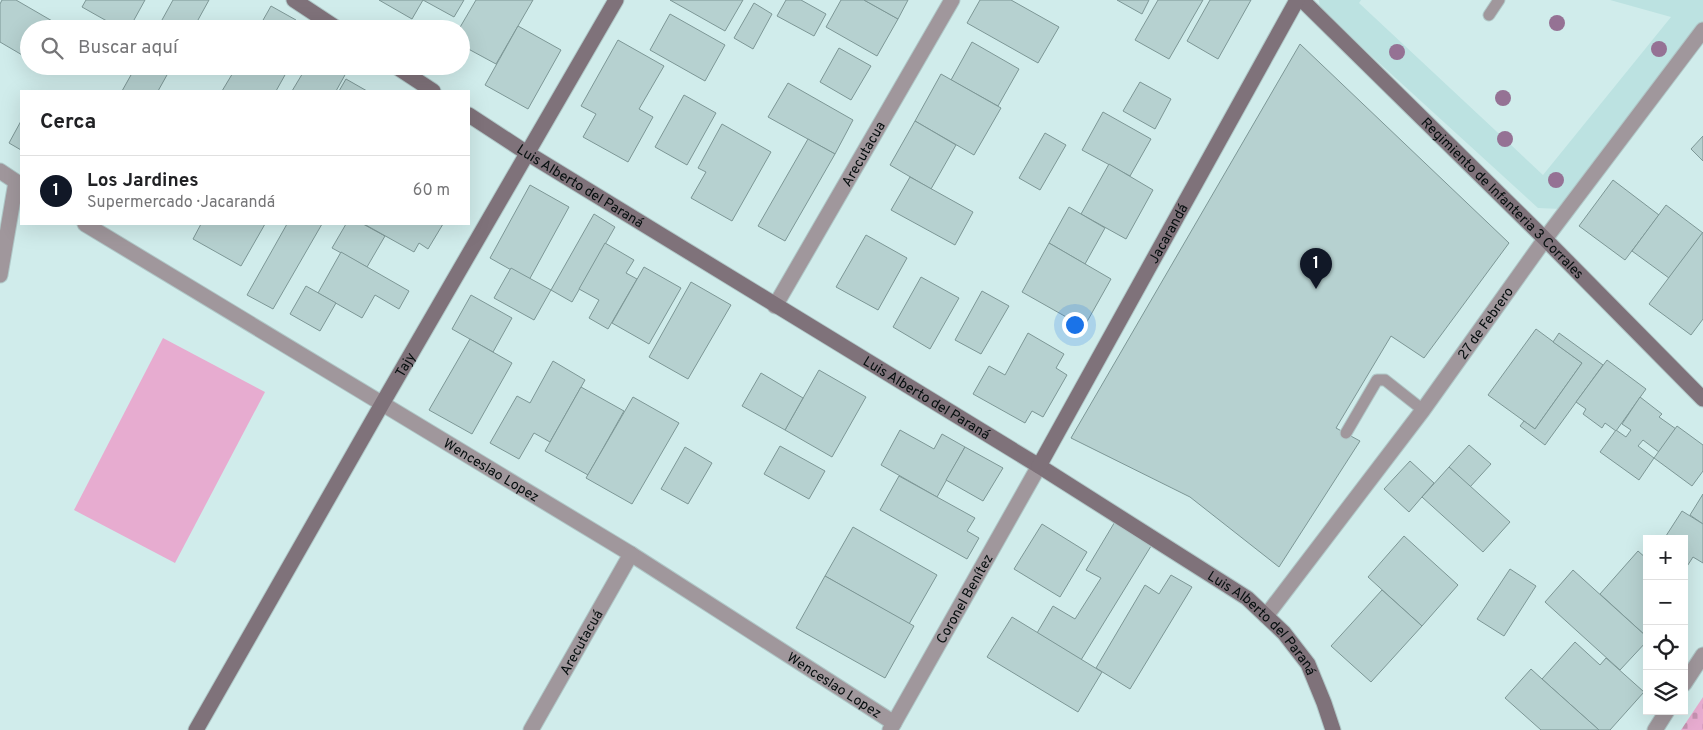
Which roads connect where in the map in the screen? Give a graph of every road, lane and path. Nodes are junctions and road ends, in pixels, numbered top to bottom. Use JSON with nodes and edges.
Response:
{"nodes":[{"id":1,"x":294,"y":0,"type":"edge"},
{"id":2,"x":616,"y":0,"type":"edge"},
{"id":3,"x":952,"y":0,"type":"edge"},
{"id":4,"x":1297,"y":0,"type":"edge"},
{"id":5,"x":1302,"y":0,"type":"edge"},
{"id":6,"x":1499,"y":0,"type":"edge"},
{"id":7,"x":1489,"y":15,"type":"dead end"},
{"id":8,"x":324,"y":20,"type":"edge"},
{"id":9,"x":1703,"y":30,"type":"edge"},
{"id":10,"x":409,"y":75,"type":"edge"},
{"id":11,"x":431,"y":90,"type":"edge"},
{"id":12,"x":470,"y":116,"type":"edge"},
{"id":13,"x":527,"y":153,"type":"junction"},
{"id":14,"x":0,"y":171,"type":"edge"},
{"id":15,"x":19,"y":183,"type":"edge"},
{"id":16,"x":87,"y":225,"type":"edge"},
{"id":17,"x":1545,"y":238,"type":"junction"},
{"id":18,"x":0,"y":275,"type":"edge"},
{"id":19,"x":776,"y":306,"type":"junction"},
{"id":20,"x":1703,"y":399,"type":"edge"},
{"id":21,"x":382,"y":404,"type":"junction"},
{"id":22,"x":1423,"y":410,"type":"junction"},
{"id":23,"x":1346,"y":433,"type":"dead end"},
{"id":24,"x":1039,"y":466,"type":"junction"},
{"id":25,"x":631,"y":554,"type":"junction"},
{"id":26,"x":1266,"y":616,"type":"junction"},
{"id":27,"x":1703,"y":654,"type":"edge"},
{"id":28,"x":1688,"y":678,"type":"edge"},
{"id":29,"x":1664,"y":715,"type":"edge"},
{"id":30,"x":892,"y":727,"type":"edge"},
{"id":31,"x":196,"y":730,"type":"edge"},
{"id":32,"x":531,"y":730,"type":"edge"},
{"id":33,"x":1333,"y":730,"type":"edge"},
{"id":34,"x":1655,"y":730,"type":"edge"}],
"edges":[{"from":1,"to":8,"type":"street"},
{"from":2,"to":13,"type":"street","name":"Tajy"},
{"from":3,"to":19,"type":"street","name":"Arecutacua"},
{"from":4,"to":24,"type":"street","name":"Jacarandá"},
{"from":5,"to":17,"type":"street","name":"Regimiento de Infanteria 3 Corrales"},
{"from":6,"to":7,"type":"lane"},
{"from":9,"to":17,"type":"street","name":"27 de Febrero"},
{"from":10,"to":11,"type":"street"},
{"from":12,"to":13,"type":"street","name":"Luis Alberto del Paraná"},
{"from":13,"to":19,"type":"street","name":"Luis Alberto del Paraná"},
{"from":13,"to":21,"type":"street","name":"Tajy"},
{"from":14,"to":15,"type":"street"},
{"from":15,"to":18,"type":"street"},
{"from":16,"to":21,"type":"street","name":"Wenceslao Lopez"},
{"from":17,"to":20,"type":"street","name":"Regimiento de Infanteria 3 Corrales"},
{"from":17,"to":22,"type":"street","name":"27 de Febrero"},
{"from":19,"to":24,"type":"street","name":"Luis Alberto del Paraná"},
{"from":21,"to":25,"type":"street","name":"Wenceslao Lopez"},
{"from":21,"to":31,"type":"street","name":"Tajy"},
{"from":22,"to":23,"type":"lane"},
{"from":22,"to":26,"type":"street","name":"27 de Febrero"},
{"from":24,"to":26,"type":"street","name":"Luis Alberto del Paraná"},
{"from":24,"to":30,"type":"street","name":"Coronel Benítez"},
{"from":25,"to":30,"type":"street","name":"Wenceslao Lopez"},
{"from":25,"to":32,"type":"street","name":"Arecutacuá"},
{"from":26,"to":33,"type":"street","name":"Luis Alberto del Paraná"},
{"from":27,"to":28,"type":"street"},
{"from":29,"to":34,"type":"street"}]}
